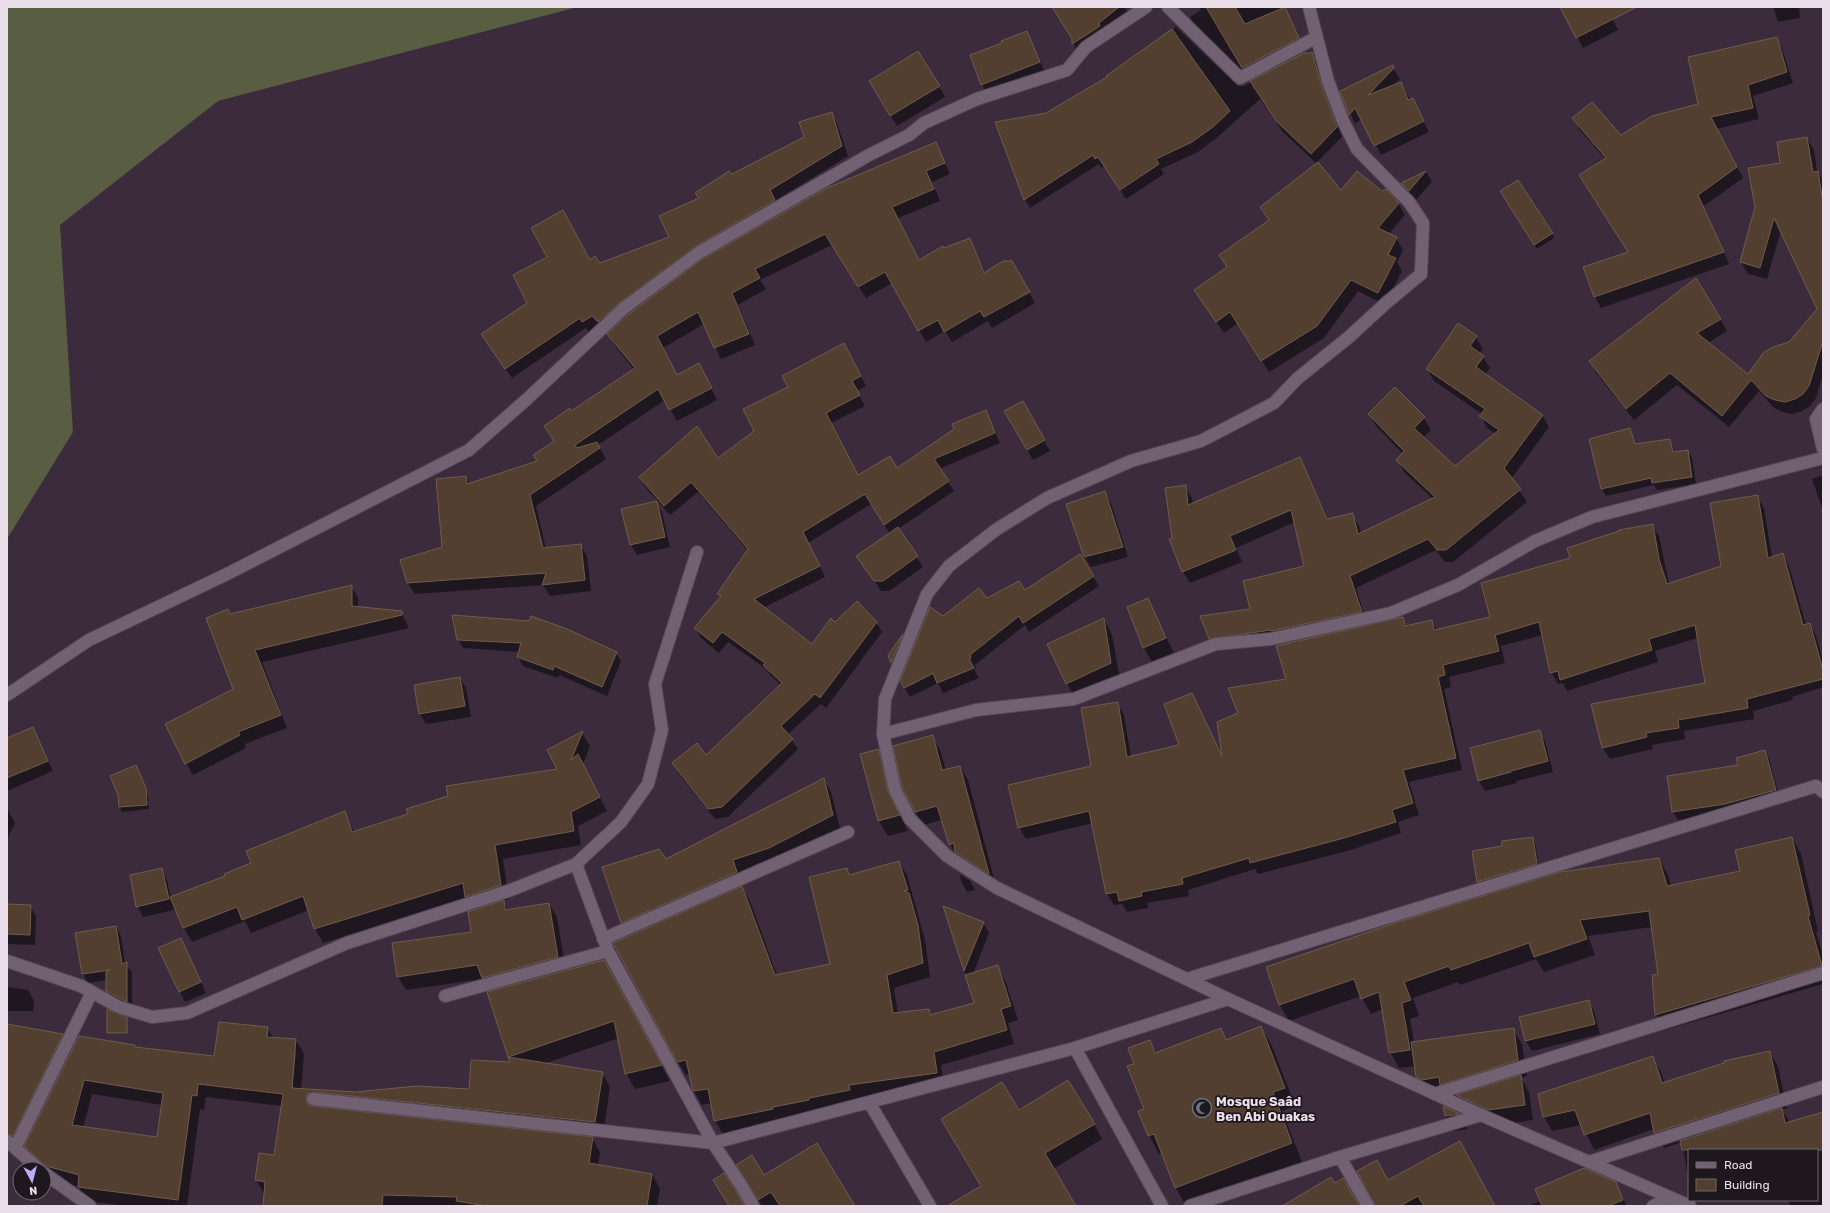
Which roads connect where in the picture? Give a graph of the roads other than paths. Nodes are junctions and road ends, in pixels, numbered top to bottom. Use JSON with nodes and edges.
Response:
{"nodes":[{"id":1,"x":1146,"y":7,"type":"edge"},
{"id":2,"x":1168,"y":7,"type":"edge"},
{"id":3,"x":1309,"y":7,"type":"edge"},
{"id":4,"x":1317,"y":37,"type":"junction"},
{"id":5,"x":1823,"y":409,"type":"edge"},
{"id":6,"x":1823,"y":449,"type":"edge"},
{"id":7,"x":1823,"y":458,"type":"edge"},
{"id":8,"x":697,"y":552,"type":"dead end"},
{"id":9,"x":7,"y":695,"type":"edge"},
{"id":10,"x":883,"y":734,"type":"junction"},
{"id":11,"x":1823,"y":792,"type":"edge"},
{"id":12,"x":848,"y":832,"type":"dead end"},
{"id":13,"x":576,"y":864,"type":"junction"},
{"id":14,"x":603,"y":939,"type":"junction"},
{"id":15,"x":608,"y":952,"type":"junction"},
{"id":16,"x":7,"y":960,"type":"edge"},
{"id":17,"x":1823,"y":973,"type":"edge"},
{"id":18,"x":1187,"y":979,"type":"junction"},
{"id":19,"x":92,"y":992,"type":"junction"},
{"id":20,"x":445,"y":996,"type":"dead end"},
{"id":21,"x":1228,"y":999,"type":"junction"},
{"id":22,"x":1076,"y":1048,"type":"junction"},
{"id":23,"x":1823,"y":1087,"type":"edge"},
{"id":24,"x":1435,"y":1094,"type":"junction"},
{"id":25,"x":313,"y":1099,"type":"dead end"},
{"id":26,"x":869,"y":1102,"type":"junction"},
{"id":27,"x":1480,"y":1115,"type":"junction"},
{"id":28,"x":713,"y":1143,"type":"junction"},
{"id":29,"x":11,"y":1145,"type":"edge"},
{"id":30,"x":1340,"y":1157,"type":"junction"},
{"id":31,"x":30,"y":1161,"type":"edge"},
{"id":32,"x":1589,"y":1162,"type":"junction"},
{"id":33,"x":52,"y":1179,"type":"edge"},
{"id":34,"x":1670,"y":1198,"type":"junction"},
{"id":35,"x":90,"y":1206,"type":"edge"},
{"id":36,"x":753,"y":1206,"type":"edge"},
{"id":37,"x":930,"y":1206,"type":"edge"},
{"id":38,"x":1162,"y":1206,"type":"edge"},
{"id":39,"x":1190,"y":1206,"type":"edge"},
{"id":40,"x":1368,"y":1206,"type":"edge"},
{"id":41,"x":1653,"y":1206,"type":"edge"},
{"id":42,"x":1690,"y":1206,"type":"edge"}],
"edges":[{"from":1,"to":9,"type":"street"},
{"from":2,"to":4,"type":"street"},
{"from":3,"to":4,"type":"street"},
{"from":4,"to":10,"type":"street"},
{"from":5,"to":6,"type":"street"},
{"from":7,"to":10,"type":"street"},
{"from":8,"to":13,"type":"street"},
{"from":10,"to":18,"type":"street"},
{"from":11,"to":18,"type":"street"},
{"from":12,"to":14,"type":"street"},
{"from":13,"to":14,"type":"street"},
{"from":13,"to":19,"type":"street"},
{"from":14,"to":15,"type":"street"},
{"from":15,"to":20,"type":"street"},
{"from":15,"to":28,"type":"street"},
{"from":16,"to":19,"type":"street"},
{"from":17,"to":24,"type":"street"},
{"from":18,"to":21,"type":"street"},
{"from":19,"to":29,"type":"street"},
{"from":21,"to":22,"type":"street"},
{"from":21,"to":24,"type":"street"},
{"from":22,"to":26,"type":"street"},
{"from":22,"to":38,"type":"street"},
{"from":23,"to":32,"type":"street"},
{"from":24,"to":27,"type":"street"},
{"from":25,"to":28,"type":"street"},
{"from":26,"to":28,"type":"street"},
{"from":26,"to":37,"type":"street"},
{"from":27,"to":30,"type":"street"},
{"from":27,"to":32,"type":"street"},
{"from":28,"to":36,"type":"street"},
{"from":29,"to":31,"type":"street"},
{"from":30,"to":39,"type":"street"},
{"from":30,"to":40,"type":"street"},
{"from":32,"to":34,"type":"street"},
{"from":33,"to":35,"type":"street"},
{"from":34,"to":41,"type":"street"},
{"from":34,"to":42,"type":"street"}]}
